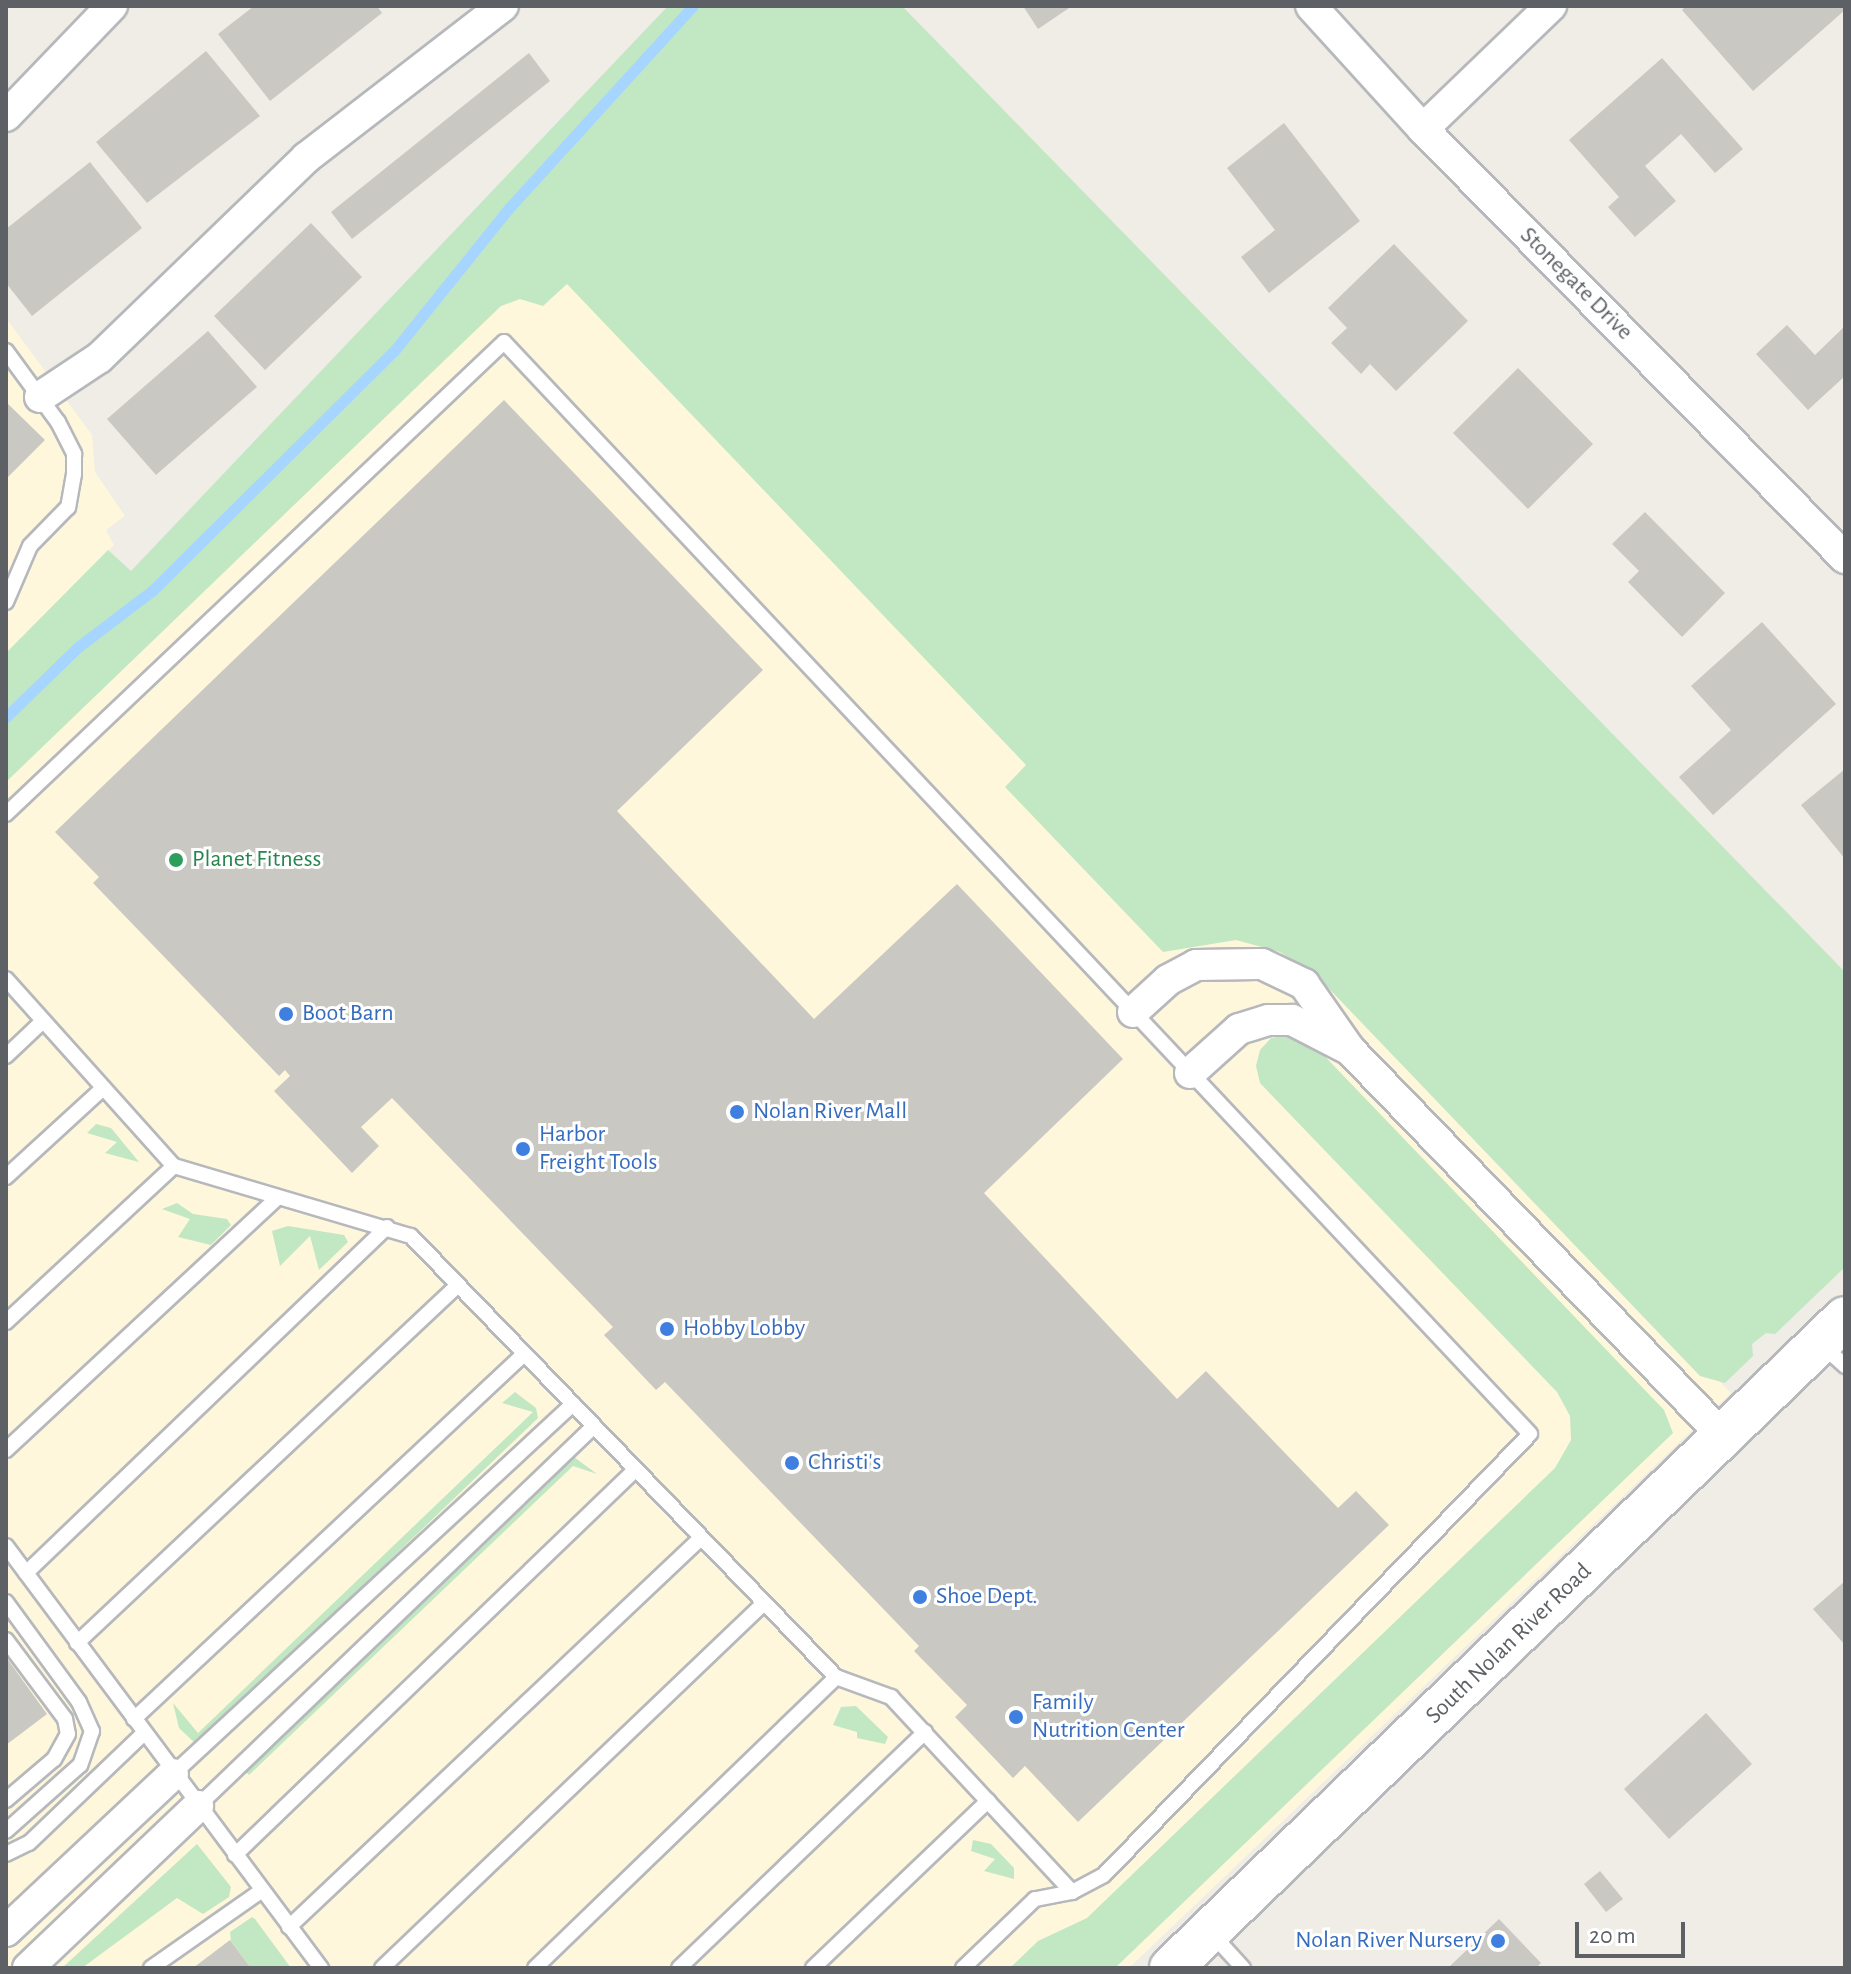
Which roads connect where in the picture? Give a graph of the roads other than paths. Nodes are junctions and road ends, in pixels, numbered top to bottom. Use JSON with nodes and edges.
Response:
{"nodes":[{"id":1,"x":112,"y":6,"type":"edge"},
{"id":2,"x":503,"y":6,"type":"edge"},
{"id":3,"x":1311,"y":6,"type":"edge"},
{"id":4,"x":1551,"y":6,"type":"edge"},
{"id":5,"x":6,"y":116,"type":"edge"},
{"id":6,"x":1423,"y":129,"type":"junction"},
{"id":7,"x":6,"y":351,"type":"edge"},
{"id":8,"x":40,"y":397,"type":"junction"},
{"id":9,"x":1841,"y":546,"type":"edge"},
{"id":10,"x":6,"y":602,"type":"edge"},
{"id":11,"x":6,"y":814,"type":"edge"},
{"id":12,"x":6,"y":979,"type":"edge"},
{"id":13,"x":1133,"y":1012,"type":"junction"},
{"id":14,"x":43,"y":1021,"type":"junction"},
{"id":15,"x":1350,"y":1050,"type":"junction"},
{"id":16,"x":6,"y":1056,"type":"edge"},
{"id":17,"x":1190,"y":1073,"type":"junction"},
{"id":18,"x":103,"y":1088,"type":"junction"},
{"id":19,"x":174,"y":1166,"type":"junction"},
{"id":20,"x":6,"y":1177,"type":"edge"},
{"id":21,"x":277,"y":1198,"type":"junction"},
{"id":22,"x":387,"y":1227,"type":"junction"},
{"id":23,"x":458,"y":1285,"type":"junction"},
{"id":24,"x":6,"y":1322,"type":"edge"},
{"id":25,"x":1837,"y":1343,"type":"edge"},
{"id":26,"x":524,"y":1354,"type":"junction"},
{"id":27,"x":573,"y":1404,"type":"junction"},
{"id":28,"x":594,"y":1426,"type":"junction"},
{"id":29,"x":1724,"y":1437,"type":"junction"},
{"id":30,"x":6,"y":1450,"type":"edge"},
{"id":31,"x":635,"y":1470,"type":"junction"},
{"id":32,"x":701,"y":1538,"type":"junction"},
{"id":33,"x":6,"y":1546,"type":"edge"},
{"id":34,"x":26,"y":1573,"type":"junction"},
{"id":35,"x":6,"y":1602,"type":"edge"},
{"id":36,"x":764,"y":1603,"type":"junction"},
{"id":37,"x":6,"y":1640,"type":"edge"},
{"id":38,"x":77,"y":1643,"type":"junction"},
{"id":39,"x":836,"y":1677,"type":"junction"},
{"id":40,"x":134,"y":1719,"type":"junction"},
{"id":41,"x":925,"y":1732,"type":"junction"},
{"id":42,"x":144,"y":1733,"type":"junction"},
{"id":43,"x":181,"y":1767,"type":"junction"},
{"id":44,"x":206,"y":1797,"type":"junction"},
{"id":45,"x":6,"y":1800,"type":"edge"},
{"id":46,"x":988,"y":1801,"type":"junction"},
{"id":47,"x":6,"y":1831,"type":"edge"},
{"id":48,"x":6,"y":1854,"type":"edge"},
{"id":49,"x":235,"y":1855,"type":"junction"},
{"id":50,"x":261,"y":1891,"type":"junction"},
{"id":51,"x":1072,"y":1892,"type":"junction"},
{"id":52,"x":289,"y":1927,"type":"junction"},
{"id":53,"x":6,"y":1931,"type":"edge"},
{"id":54,"x":1209,"y":1931,"type":"junction"},
{"id":55,"x":28,"y":1968,"type":"edge"},
{"id":56,"x":151,"y":1968,"type":"edge"},
{"id":57,"x":321,"y":1968,"type":"edge"},
{"id":58,"x":382,"y":1968,"type":"edge"},
{"id":59,"x":535,"y":1968,"type":"edge"},
{"id":60,"x":679,"y":1968,"type":"edge"},
{"id":61,"x":813,"y":1968,"type":"edge"},
{"id":62,"x":963,"y":1968,"type":"edge"},
{"id":63,"x":1171,"y":1968,"type":"edge"},
{"id":64,"x":1243,"y":1968,"type":"edge"}],
"edges":[{"from":1,"to":5,"type":"street"},
{"from":2,"to":8,"type":"street"},
{"from":3,"to":6,"type":"street","name":"Stonegate Drive"},
{"from":4,"to":6,"type":"street"},
{"from":6,"to":9,"type":"street","name":"Stonegate Drive"},
{"from":7,"to":8,"type":"lane"},
{"from":8,"to":10,"type":"lane"},
{"from":11,"to":13,"type":"lane"},
{"from":12,"to":14,"type":"lane"},
{"from":13,"to":15,"type":"street"},
{"from":13,"to":17,"type":"lane"},
{"from":14,"to":16,"type":"lane"},
{"from":14,"to":18,"type":"lane"},
{"from":15,"to":17,"type":"street"},
{"from":15,"to":29,"type":"street"},
{"from":17,"to":51,"type":"lane"},
{"from":18,"to":19,"type":"lane"},
{"from":18,"to":20,"type":"lane"},
{"from":19,"to":21,"type":"lane"},
{"from":19,"to":24,"type":"lane"},
{"from":21,"to":22,"type":"lane"},
{"from":21,"to":30,"type":"lane"},
{"from":22,"to":23,"type":"lane"},
{"from":22,"to":34,"type":"lane"},
{"from":23,"to":26,"type":"lane"},
{"from":23,"to":38,"type":"lane"},
{"from":25,"to":29,"type":"main road","name":"South Nolan River Road"},
{"from":26,"to":27,"type":"lane"},
{"from":26,"to":40,"type":"lane"},
{"from":27,"to":28,"type":"lane"},
{"from":27,"to":43,"type":"lane"},
{"from":28,"to":31,"type":"lane"},
{"from":28,"to":44,"type":"lane"},
{"from":29,"to":54,"type":"main road","name":"South Nolan River Road"},
{"from":31,"to":32,"type":"lane"},
{"from":31,"to":49,"type":"lane"},
{"from":32,"to":36,"type":"lane"},
{"from":32,"to":52,"type":"lane"},
{"from":33,"to":34,"type":"lane"},
{"from":34,"to":38,"type":"lane"},
{"from":35,"to":47,"type":"lane"},
{"from":36,"to":39,"type":"lane"},
{"from":36,"to":58,"type":"lane"},
{"from":37,"to":45,"type":"lane"},
{"from":38,"to":40,"type":"lane"},
{"from":39,"to":41,"type":"lane"},
{"from":39,"to":59,"type":"lane"},
{"from":40,"to":42,"type":"lane"},
{"from":41,"to":46,"type":"lane"},
{"from":41,"to":60,"type":"lane"},
{"from":42,"to":43,"type":"lane"},
{"from":42,"to":48,"type":"lane"},
{"from":43,"to":44,"type":"lane"},
{"from":43,"to":53,"type":"street"},
{"from":44,"to":49,"type":"lane"},
{"from":44,"to":55,"type":"street"},
{"from":46,"to":51,"type":"lane"},
{"from":46,"to":61,"type":"lane"},
{"from":49,"to":50,"type":"lane"},
{"from":50,"to":52,"type":"lane"},
{"from":50,"to":56,"type":"lane"},
{"from":51,"to":62,"type":"lane"},
{"from":52,"to":57,"type":"lane"},
{"from":54,"to":63,"type":"main road","name":"South Nolan River Road"},
{"from":54,"to":64,"type":"lane"}]}
